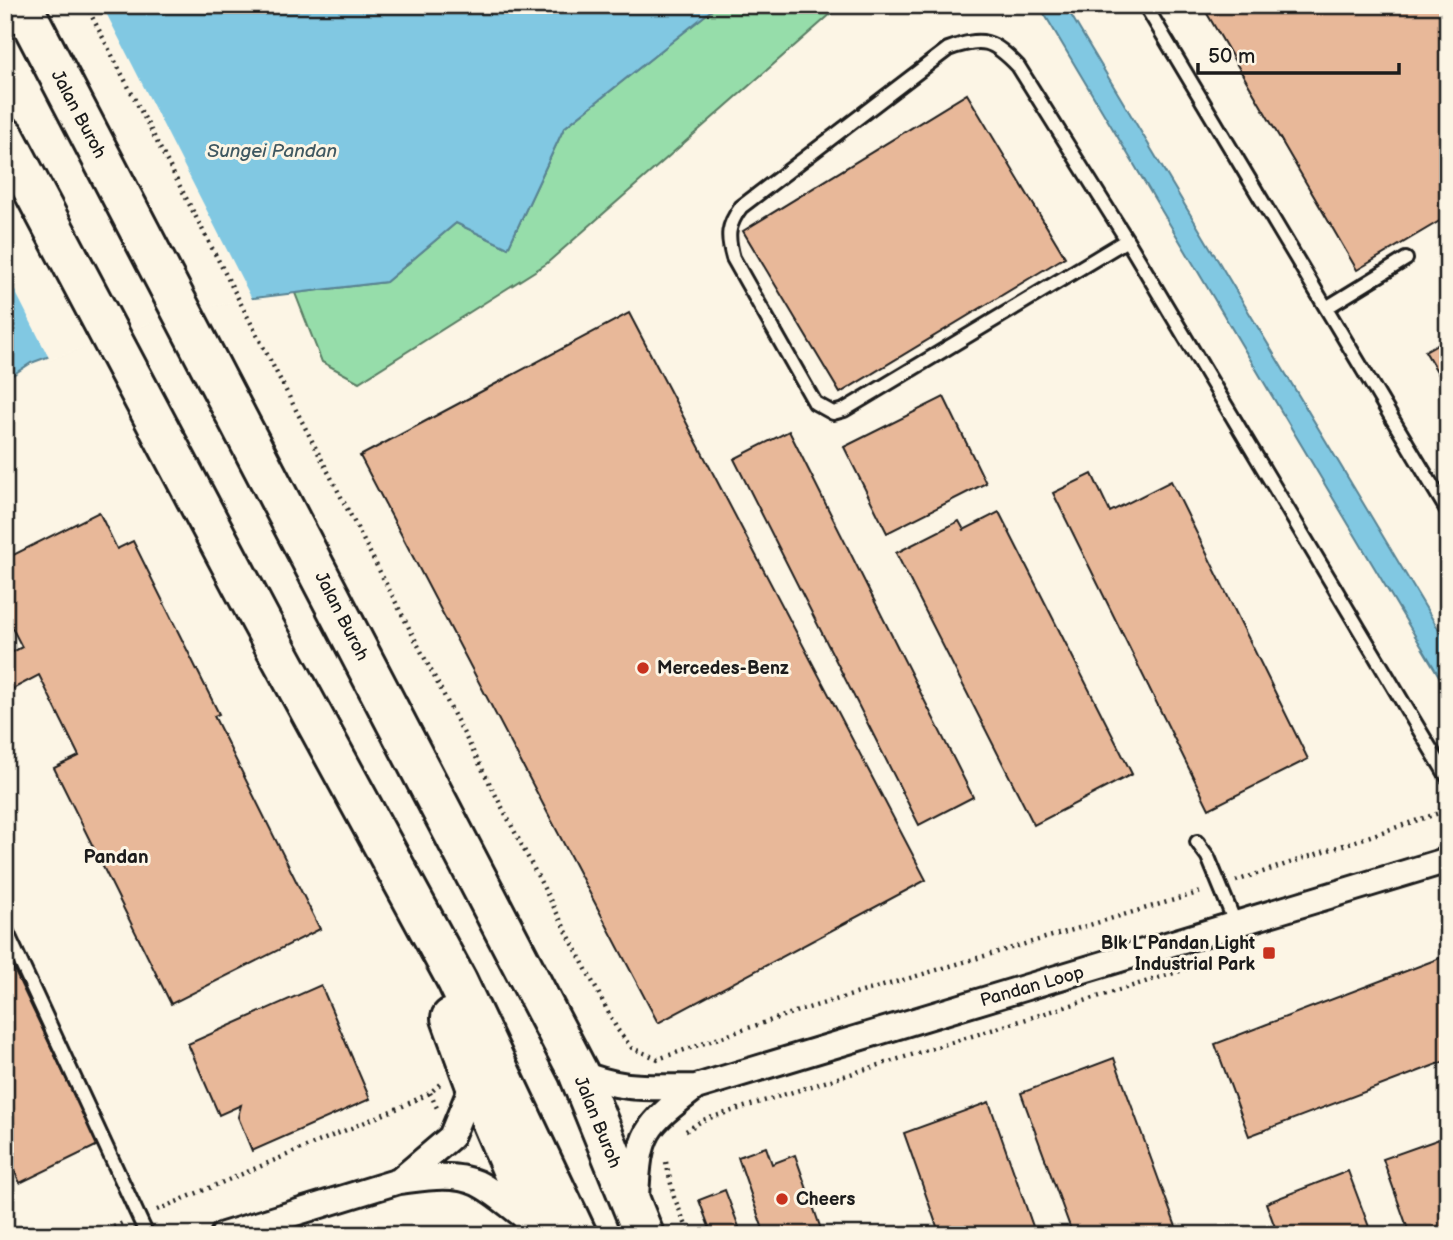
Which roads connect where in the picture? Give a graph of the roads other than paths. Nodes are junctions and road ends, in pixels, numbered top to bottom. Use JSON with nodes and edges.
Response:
{"nodes":[{"id":1,"x":22,"y":5,"type":"edge"},
{"id":2,"x":1145,"y":5,"type":"edge"},
{"id":3,"x":5,"y":137,"type":"edge"},
{"id":4,"x":1127,"y":240,"type":"junction"},
{"id":5,"x":1406,"y":259,"type":"dead end"},
{"id":6,"x":1326,"y":308,"type":"junction"},
{"id":7,"x":1448,"y":512,"type":"edge"},
{"id":8,"x":1448,"y":778,"type":"edge"},
{"id":9,"x":1197,"y":842,"type":"dead end"},
{"id":10,"x":1448,"y":860,"type":"edge"},
{"id":11,"x":1236,"y":925,"type":"junction"},
{"id":12,"x":5,"y":929,"type":"edge"},
{"id":13,"x":457,"y":981,"type":"junction"},
{"id":14,"x":468,"y":1065,"type":"junction"},
{"id":15,"x":578,"y":1072,"type":"junction"},
{"id":16,"x":696,"y":1087,"type":"junction"},
{"id":17,"x":399,"y":1181,"type":"junction"},
{"id":18,"x":640,"y":1224,"type":"edge"},
{"id":19,"x":538,"y":1229,"type":"edge"},
{"id":20,"x":147,"y":1235,"type":"edge"},
{"id":21,"x":223,"y":1235,"type":"edge"},
{"id":22,"x":577,"y":1235,"type":"edge"}],
"edges":[{"from":1,"to":15,"type":"highway","name":"Jalan Buroh"},
{"from":2,"to":6,"type":"lane"},
{"from":3,"to":13,"type":"highway"},
{"from":4,"to":4,"type":"lane"},
{"from":4,"to":8,"type":"lane"},
{"from":5,"to":6,"type":"lane"},
{"from":6,"to":7,"type":"lane"},
{"from":9,"to":11,"type":"lane"},
{"from":10,"to":11,"type":"street","name":"Pandan Loop"},
{"from":11,"to":16,"type":"street","name":"Pandan Loop"},
{"from":12,"to":20,"type":"lane"},
{"from":13,"to":14,"type":"highway"},
{"from":13,"to":22,"type":"highway"},
{"from":14,"to":17,"type":"street"},
{"from":14,"to":19,"type":"highway"},
{"from":15,"to":16,"type":"street","name":"Pandan Loop"},
{"from":15,"to":18,"type":"highway","name":"Jalan Buroh"},
{"from":16,"to":18,"type":"street","name":"Pandan Loop"},
{"from":17,"to":19,"type":"street"},
{"from":17,"to":21,"type":"street"}]}
